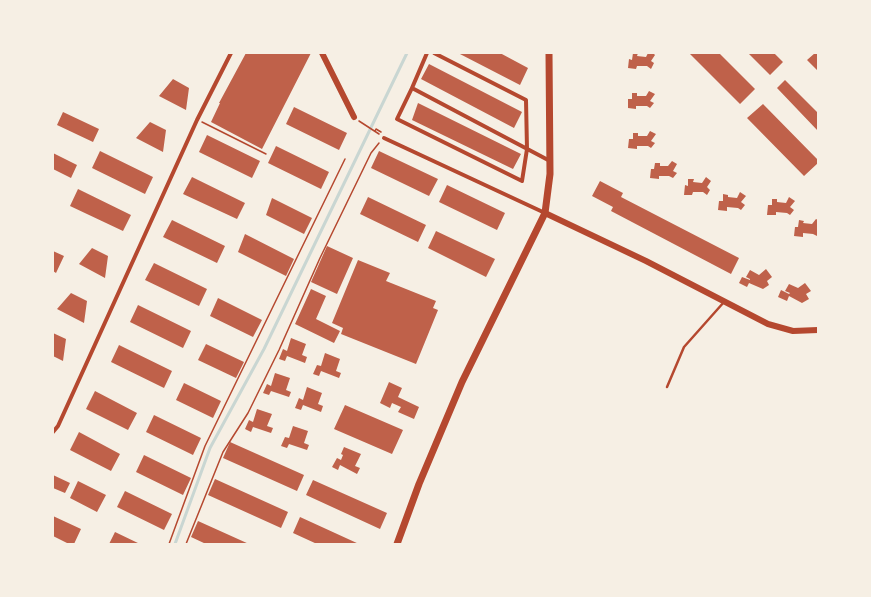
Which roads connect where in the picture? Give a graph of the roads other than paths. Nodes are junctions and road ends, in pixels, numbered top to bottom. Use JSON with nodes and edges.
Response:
{"nodes":[{"id":1,"x":231,"y":53,"type":"edge"},
{"id":2,"x":322,"y":53,"type":"edge"},
{"id":3,"x":427,"y":53,"type":"edge"},
{"id":4,"x":434,"y":53,"type":"edge"},
{"id":5,"x":548,"y":53,"type":"edge"},
{"id":6,"x":412,"y":88,"type":"junction"},
{"id":7,"x":354,"y":117,"type":"road end"},
{"id":8,"x":384,"y":138,"type":"road end"},
{"id":9,"x":527,"y":149,"type":"junction"},
{"id":10,"x":550,"y":161,"type":"junction"},
{"id":11,"x":545,"y":212,"type":"junction"},
{"id":12,"x":724,"y":301,"type":"junction"},
{"id":13,"x":818,"y":330,"type":"edge"},
{"id":14,"x":667,"y":387,"type":"dead end"},
{"id":15,"x":53,"y":432,"type":"edge"},
{"id":16,"x":397,"y":544,"type":"edge"}],
"edges":[{"from":1,"to":15,"type":"street"},
{"from":2,"to":7,"type":"street"},
{"from":3,"to":6,"type":"street"},
{"from":4,"to":9,"type":"street"},
{"from":5,"to":10,"type":"main road"},
{"from":6,"to":9,"type":"street"},
{"from":6,"to":9,"type":"street"},
{"from":8,"to":11,"type":"street"},
{"from":9,"to":10,"type":"street"},
{"from":10,"to":11,"type":"main road"},
{"from":11,"to":12,"type":"street"},
{"from":11,"to":16,"type":"main road"},
{"from":12,"to":13,"type":"street"},
{"from":12,"to":14,"type":"lane"}]}
